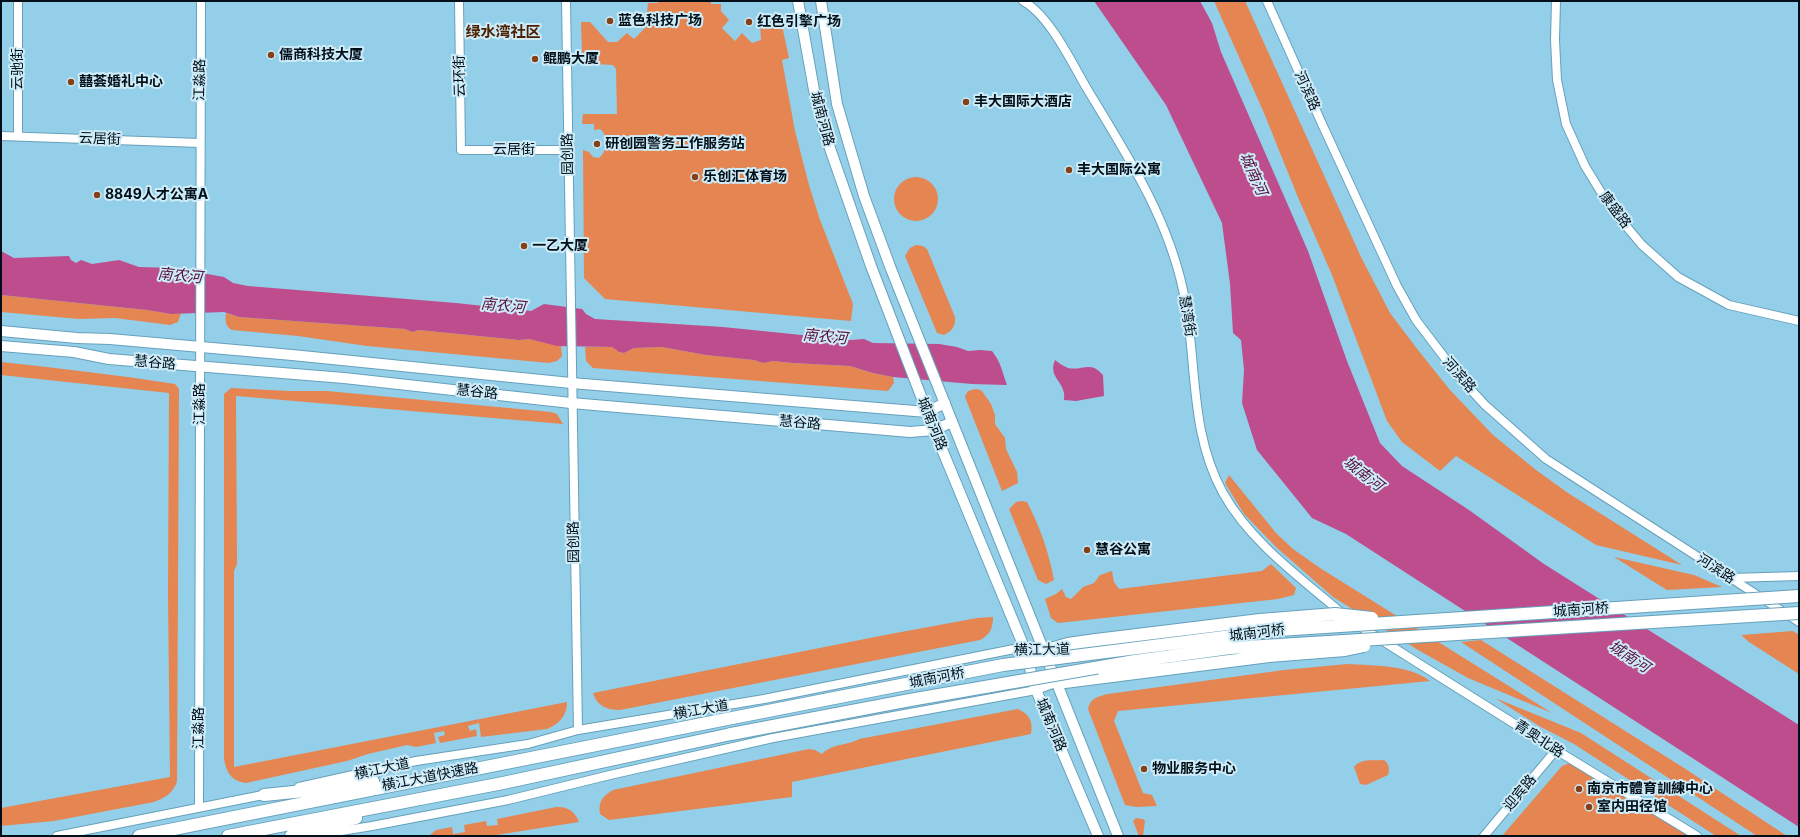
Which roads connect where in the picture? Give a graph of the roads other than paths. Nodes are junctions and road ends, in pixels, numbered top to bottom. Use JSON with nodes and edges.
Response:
{"nodes":[{"id":1,"x":18,"y":1,"type":"edge"},
{"id":2,"x":201,"y":1,"type":"edge"},
{"id":3,"x":459,"y":1,"type":"edge"},
{"id":4,"x":566,"y":1,"type":"edge"},
{"id":5,"x":798,"y":1,"type":"edge"},
{"id":6,"x":821,"y":1,"type":"edge"},
{"id":7,"x":1023,"y":1,"type":"edge"},
{"id":8,"x":1267,"y":1,"type":"edge"},
{"id":9,"x":1556,"y":1,"type":"edge"},
{"id":10,"x":1,"y":136,"type":"edge"},
{"id":11,"x":18,"y":136,"type":"junction"},
{"id":12,"x":200,"y":143,"type":"junction"},
{"id":13,"x":461,"y":150,"type":"joint"},
{"id":14,"x":567,"y":150,"type":"junction"},
{"id":15,"x":1799,"y":321,"type":"edge"},
{"id":16,"x":1,"y":331,"type":"edge"},
{"id":17,"x":1,"y":346,"type":"edge"},
{"id":18,"x":199,"y":347,"type":"junction"},
{"id":19,"x":200,"y":366,"type":"junction"},
{"id":20,"x":571,"y":383,"type":"junction"},
{"id":21,"x":571,"y":403,"type":"junction"},
{"id":22,"x":945,"y":403,"type":"junction"},
{"id":23,"x":927,"y":412,"type":"junction"},
{"id":24,"x":952,"y":422,"type":"junction"},
{"id":25,"x":934,"y":430,"type":"junction"},
{"id":26,"x":1799,"y":576,"type":"edge"},
{"id":27,"x":1730,"y":578,"type":"junction"},
{"id":28,"x":1799,"y":596,"type":"edge"},
{"id":29,"x":1799,"y":613,"type":"edge"},
{"id":30,"x":1348,"y":619,"type":"junction"},
{"id":31,"x":1401,"y":621,"type":"junction"},
{"id":32,"x":1799,"y":622,"type":"edge"},
{"id":33,"x":1422,"y":636,"type":"junction"},
{"id":34,"x":1381,"y":641,"type":"junction"},
{"id":35,"x":1024,"y":647,"type":"junction"},
{"id":36,"x":1043,"y":651,"type":"junction"},
{"id":37,"x":1057,"y":683,"type":"junction"},
{"id":38,"x":1036,"y":690,"type":"junction"},
{"id":39,"x":722,"y":720,"type":"joint"},
{"id":40,"x":578,"y":730,"type":"junction"},
{"id":41,"x":731,"y":734,"type":"joint"},
{"id":42,"x":1556,"y":750,"type":"junction"},
{"id":43,"x":491,"y":765,"type":"junction"},
{"id":44,"x":503,"y":783,"type":"junction"},
{"id":45,"x":264,"y":795,"type":"junction"},
{"id":46,"x":199,"y":807,"type":"junction"},
{"id":47,"x":57,"y":836,"type":"edge"},
{"id":48,"x":140,"y":836,"type":"edge"},
{"id":49,"x":228,"y":836,"type":"edge"},
{"id":50,"x":291,"y":836,"type":"edge"},
{"id":51,"x":308,"y":836,"type":"edge"},
{"id":52,"x":1098,"y":836,"type":"edge"},
{"id":53,"x":1118,"y":836,"type":"edge"},
{"id":54,"x":1484,"y":836,"type":"edge"},
{"id":55,"x":1697,"y":836,"type":"edge"}],
"edges":[{"from":1,"to":11,"type":"street","name":"云驰街"},
{"from":2,"to":12,"type":"street","name":"江淼路"},
{"from":3,"to":13,"type":"street","name":"云环街"},
{"from":4,"to":14,"type":"street","name":"园创路"},
{"from":5,"to":23,"type":"main road","name":"城南河路"},
{"from":6,"to":22,"type":"main road","name":"城南河路"},
{"from":7,"to":30,"type":"street","name":"慧湾街"},
{"from":8,"to":27,"type":"street","name":"河滨路"},
{"from":9,"to":15,"type":"street","name":"康盛路"},
{"from":10,"to":11,"type":"street","name":"云居街"},
{"from":11,"to":12,"type":"street","name":"云居街"},
{"from":12,"to":18,"type":"street","name":"江淼路"},
{"from":13,"to":14,"type":"street","name":"云居街"},
{"from":14,"to":20,"type":"street","name":"园创路"},
{"from":16,"to":18,"type":"main road","name":"慧谷路"},
{"from":17,"to":19,"type":"main road","name":"慧谷路"},
{"from":18,"to":19,"type":"street","name":"江淼路"},
{"from":18,"to":20,"type":"main road","name":"慧谷路"},
{"from":19,"to":21,"type":"main road","name":"慧谷路"},
{"from":19,"to":46,"type":"street","name":"江淼路"},
{"from":20,"to":21,"type":"street","name":"园创路"},
{"from":20,"to":23,"type":"main road","name":"慧谷路"},
{"from":21,"to":25,"type":"main road","name":"慧谷路"},
{"from":21,"to":40,"type":"street","name":"园创路"},
{"from":22,"to":23,"type":"main road"},
{"from":22,"to":24,"type":"main road","name":"城南河路"},
{"from":23,"to":25,"type":"main road","name":"城南河路"},
{"from":24,"to":25,"type":"main road","name":"慧谷路"},
{"from":24,"to":36,"type":"main road","name":"城南河路"},
{"from":25,"to":35,"type":"main road","name":"城南河路"},
{"from":26,"to":27,"type":"street"},
{"from":27,"to":32,"type":"street","name":"河滨路"},
{"from":28,"to":31,"type":"highway","name":"城南河桥","bridge":true},
{"from":29,"to":33,"type":"highway","name":"城南河桥","bridge":true},
{"from":30,"to":34,"type":"street","name":"慧湾街"},
{"from":30,"to":36,"type":"street","name":"横江大道"},
{"from":31,"to":36,"type":"highway","bridge":true},
{"from":31,"to":39,"type":"highway","name":"城南河桥","bridge":true},
{"from":33,"to":37,"type":"highway","bridge":true},
{"from":33,"to":41,"type":"highway","name":"城南河桥","bridge":true},
{"from":34,"to":37,"type":"street","name":"横江大道"},
{"from":34,"to":42,"type":"street","name":"青奥北路"},
{"from":35,"to":36,"type":"street","name":"横江大道"},
{"from":35,"to":38,"type":"main road","name":"城南河路"},
{"from":35,"to":40,"type":"street","name":"横江大道"},
{"from":36,"to":37,"type":"main road","name":"城南河路"},
{"from":37,"to":38,"type":"street","name":"横江大道"},
{"from":37,"to":53,"type":"main road","name":"城南河路"},
{"from":38,"to":51,"type":"street","name":"横江大道"},
{"from":38,"to":52,"type":"main road","name":"城南河路"},
{"from":39,"to":43,"type":"highway","name":"横江大道快速路"},
{"from":40,"to":45,"type":"street","name":"横江大道"},
{"from":41,"to":44,"type":"highway","name":"横江大道快速路"},
{"from":42,"to":54,"type":"street","name":"迎宾路"},
{"from":42,"to":55,"type":"street","name":"青奥北路"},
{"from":43,"to":45,"type":"highway"},
{"from":43,"to":48,"type":"highway","name":"横江大道快速路"},
{"from":44,"to":49,"type":"highway","name":"横江大道快速路"},
{"from":44,"to":50,"type":"highway"},
{"from":45,"to":46,"type":"street","name":"横江大道"},
{"from":46,"to":47,"type":"street","name":"横江大道"}]}
